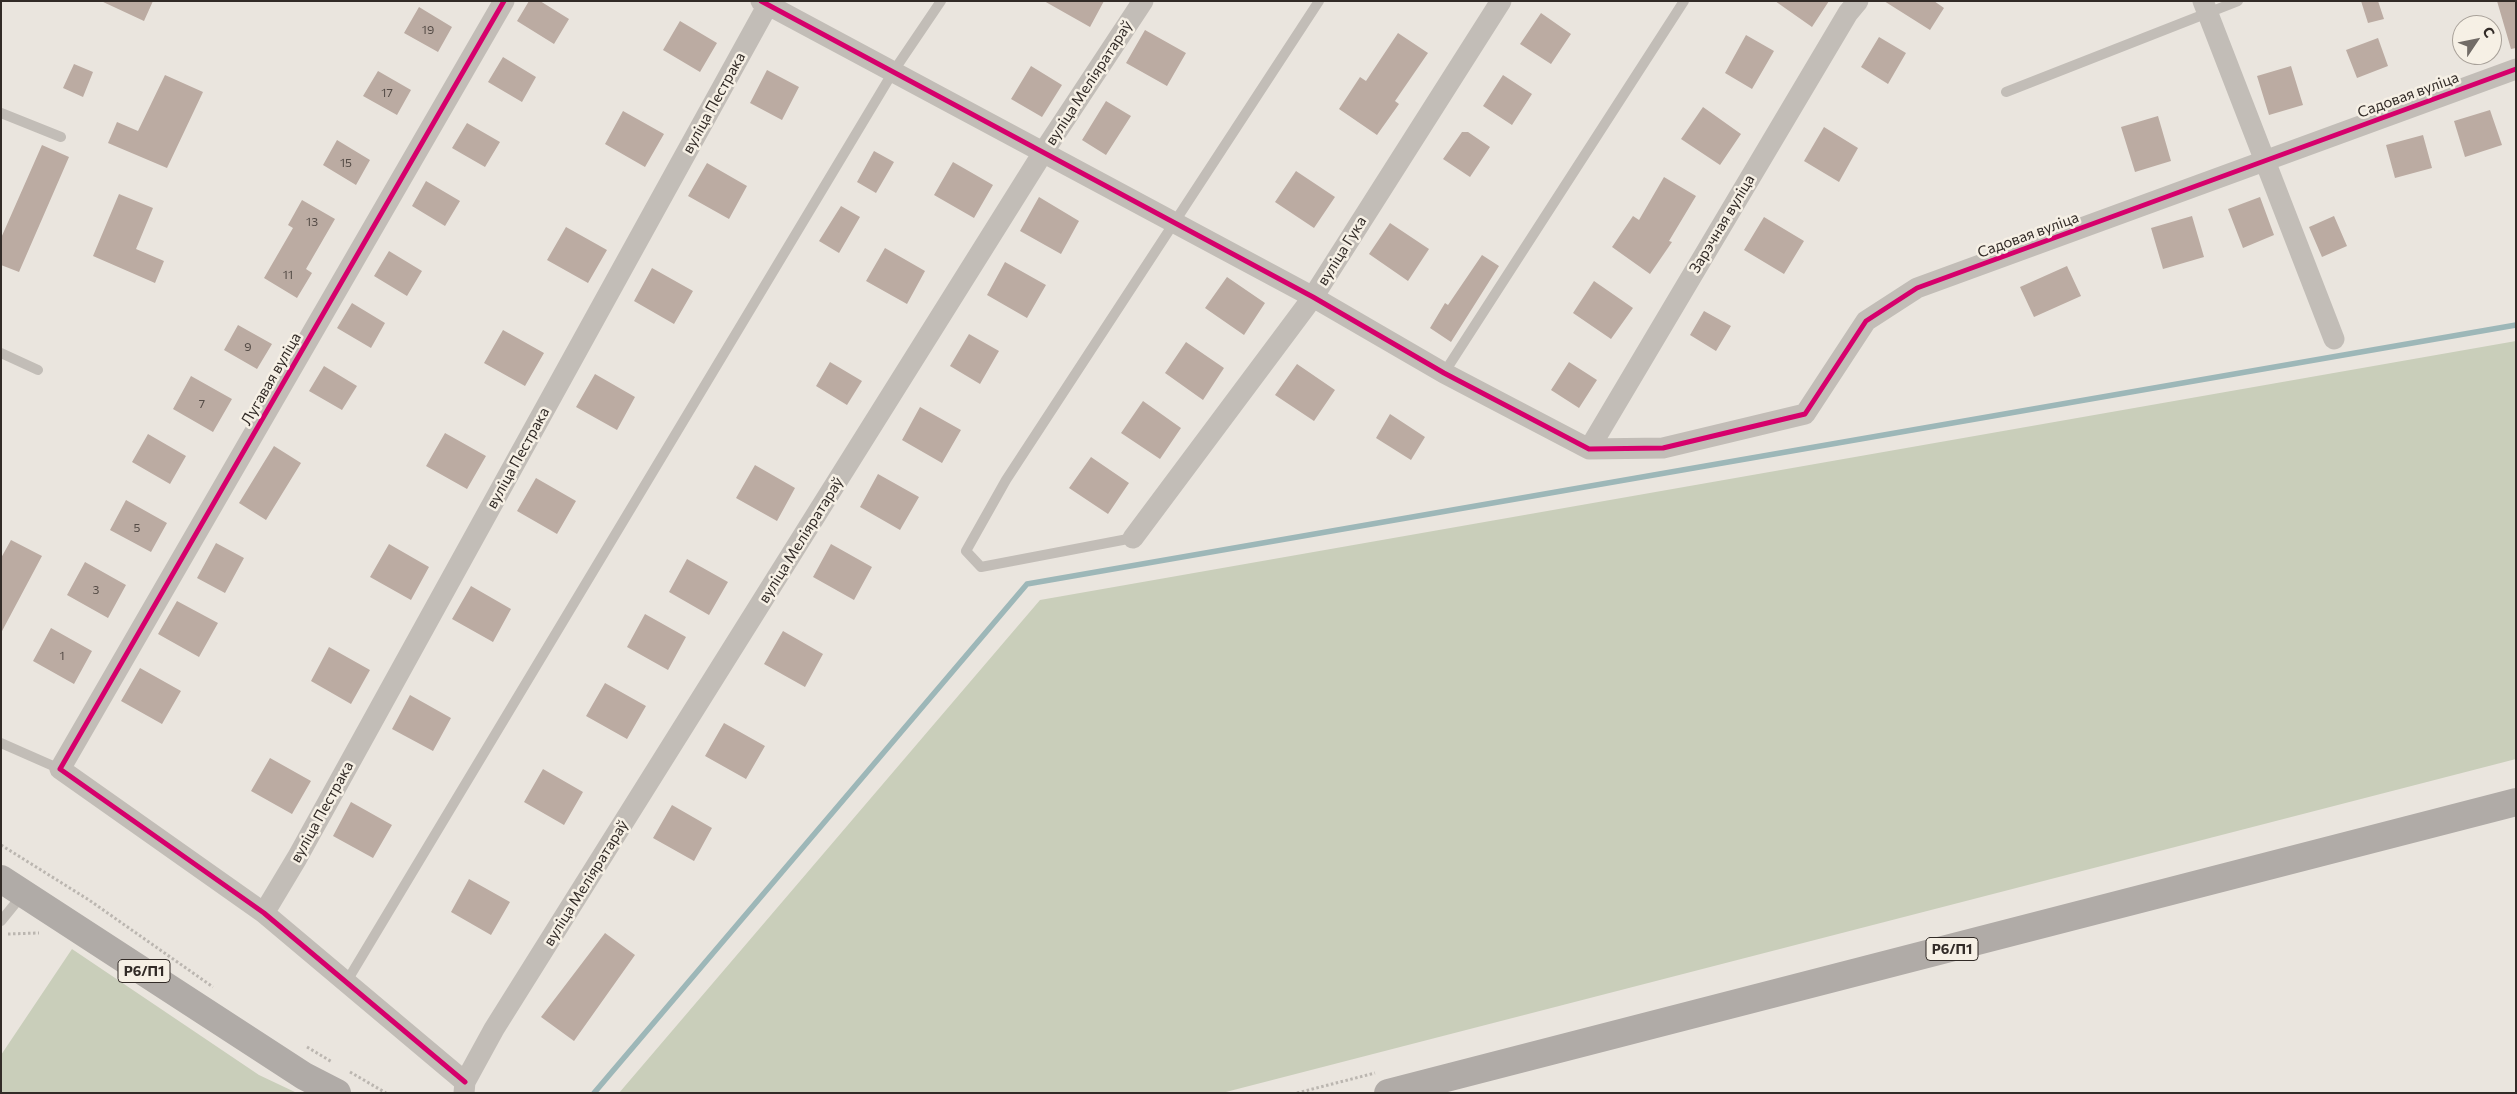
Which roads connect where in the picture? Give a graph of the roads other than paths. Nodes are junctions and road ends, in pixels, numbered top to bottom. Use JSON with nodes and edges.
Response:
{"nodes":[{"id":1,"x":504,"y":1,"type":"edge"},
{"id":2,"x":940,"y":1,"type":"edge"},
{"id":3,"x":1143,"y":1,"type":"edge"},
{"id":4,"x":1319,"y":1,"type":"edge"},
{"id":5,"x":1501,"y":1,"type":"edge"},
{"id":6,"x":1684,"y":1,"type":"edge"},
{"id":7,"x":1858,"y":1,"type":"edge"},
{"id":8,"x":2238,"y":1,"type":"edge"},
{"id":9,"x":767,"y":2,"type":"edge"},
{"id":10,"x":2205,"y":7,"type":"edge"},
{"id":11,"x":2516,"y":69,"type":"edge"},
{"id":12,"x":893,"y":72,"type":"junction"},
{"id":13,"x":2006,"y":92,"type":"dead end"},
{"id":14,"x":1,"y":113,"type":"edge"},
{"id":15,"x":60,"y":137,"type":"dead end"},
{"id":16,"x":1044,"y":152,"type":"junction"},
{"id":17,"x":2267,"y":162,"type":"junction"},
{"id":18,"x":1175,"y":223,"type":"junction"},
{"id":19,"x":1314,"y":297,"type":"junction"},
{"id":20,"x":2334,"y":339,"type":"dead end"},
{"id":21,"x":1,"y":353,"type":"edge"},
{"id":22,"x":38,"y":370,"type":"dead end"},
{"id":23,"x":1444,"y":373,"type":"junction"},
{"id":24,"x":1589,"y":449,"type":"junction"},
{"id":25,"x":1132,"y":538,"type":"joint"},
{"id":26,"x":1,"y":743,"type":"edge"},
{"id":27,"x":60,"y":770,"type":"junction"},
{"id":28,"x":2516,"y":802,"type":"edge"},
{"id":29,"x":1,"y":878,"type":"edge"},
{"id":30,"x":24,"y":893,"type":"junction"},
{"id":31,"x":264,"y":913,"type":"junction"},
{"id":32,"x":1,"y":920,"type":"edge"},
{"id":33,"x":347,"y":981,"type":"junction"},
{"id":34,"x":340,"y":1081,"type":"edge"},
{"id":35,"x":465,"y":1087,"type":"edge"},
{"id":36,"x":1388,"y":1093,"type":"edge"}],
"edges":[{"from":1,"to":27,"type":"street","name":"Лугавая вуліца"},
{"from":2,"to":12,"type":"lane"},
{"from":3,"to":16,"type":"street","name":"вуліца Меліяратараў"},
{"from":4,"to":18,"type":"lane"},
{"from":5,"to":19,"type":"street","name":"вуліца Гука"},
{"from":6,"to":23,"type":"lane"},
{"from":7,"to":24,"type":"street","name":"Зарэчная вуліца"},
{"from":8,"to":10,"type":"lane"},
{"from":9,"to":12,"type":"street"},
{"from":9,"to":31,"type":"street","name":"вуліца Пестрака"},
{"from":10,"to":13,"type":"lane"},
{"from":10,"to":17,"type":"street"},
{"from":11,"to":17,"type":"street","name":"Садовая вуліца"},
{"from":12,"to":16,"type":"street"},
{"from":12,"to":33,"type":"lane"},
{"from":14,"to":15,"type":"lane"},
{"from":16,"to":18,"type":"street"},
{"from":16,"to":35,"type":"street","name":"вуліца Меліяратараў"},
{"from":17,"to":20,"type":"street"},
{"from":17,"to":24,"type":"street","name":"Садовая вуліца"},
{"from":18,"to":19,"type":"street"},
{"from":18,"to":25,"type":"lane"},
{"from":19,"to":23,"type":"street"},
{"from":19,"to":25,"type":"street","name":"вуліца Гука"},
{"from":21,"to":22,"type":"lane"},
{"from":23,"to":24,"type":"street"},
{"from":26,"to":27,"type":"lane"},
{"from":27,"to":31,"type":"street"},
{"from":28,"to":36,"type":"main road","number":"Р6/П1"},
{"from":29,"to":30,"type":"main road","number":"Р6/П1"},
{"from":30,"to":32,"type":"lane"},
{"from":30,"to":34,"type":"main road","number":"Р6/П1"},
{"from":31,"to":33,"type":"street"},
{"from":33,"to":35,"type":"street"}]}
